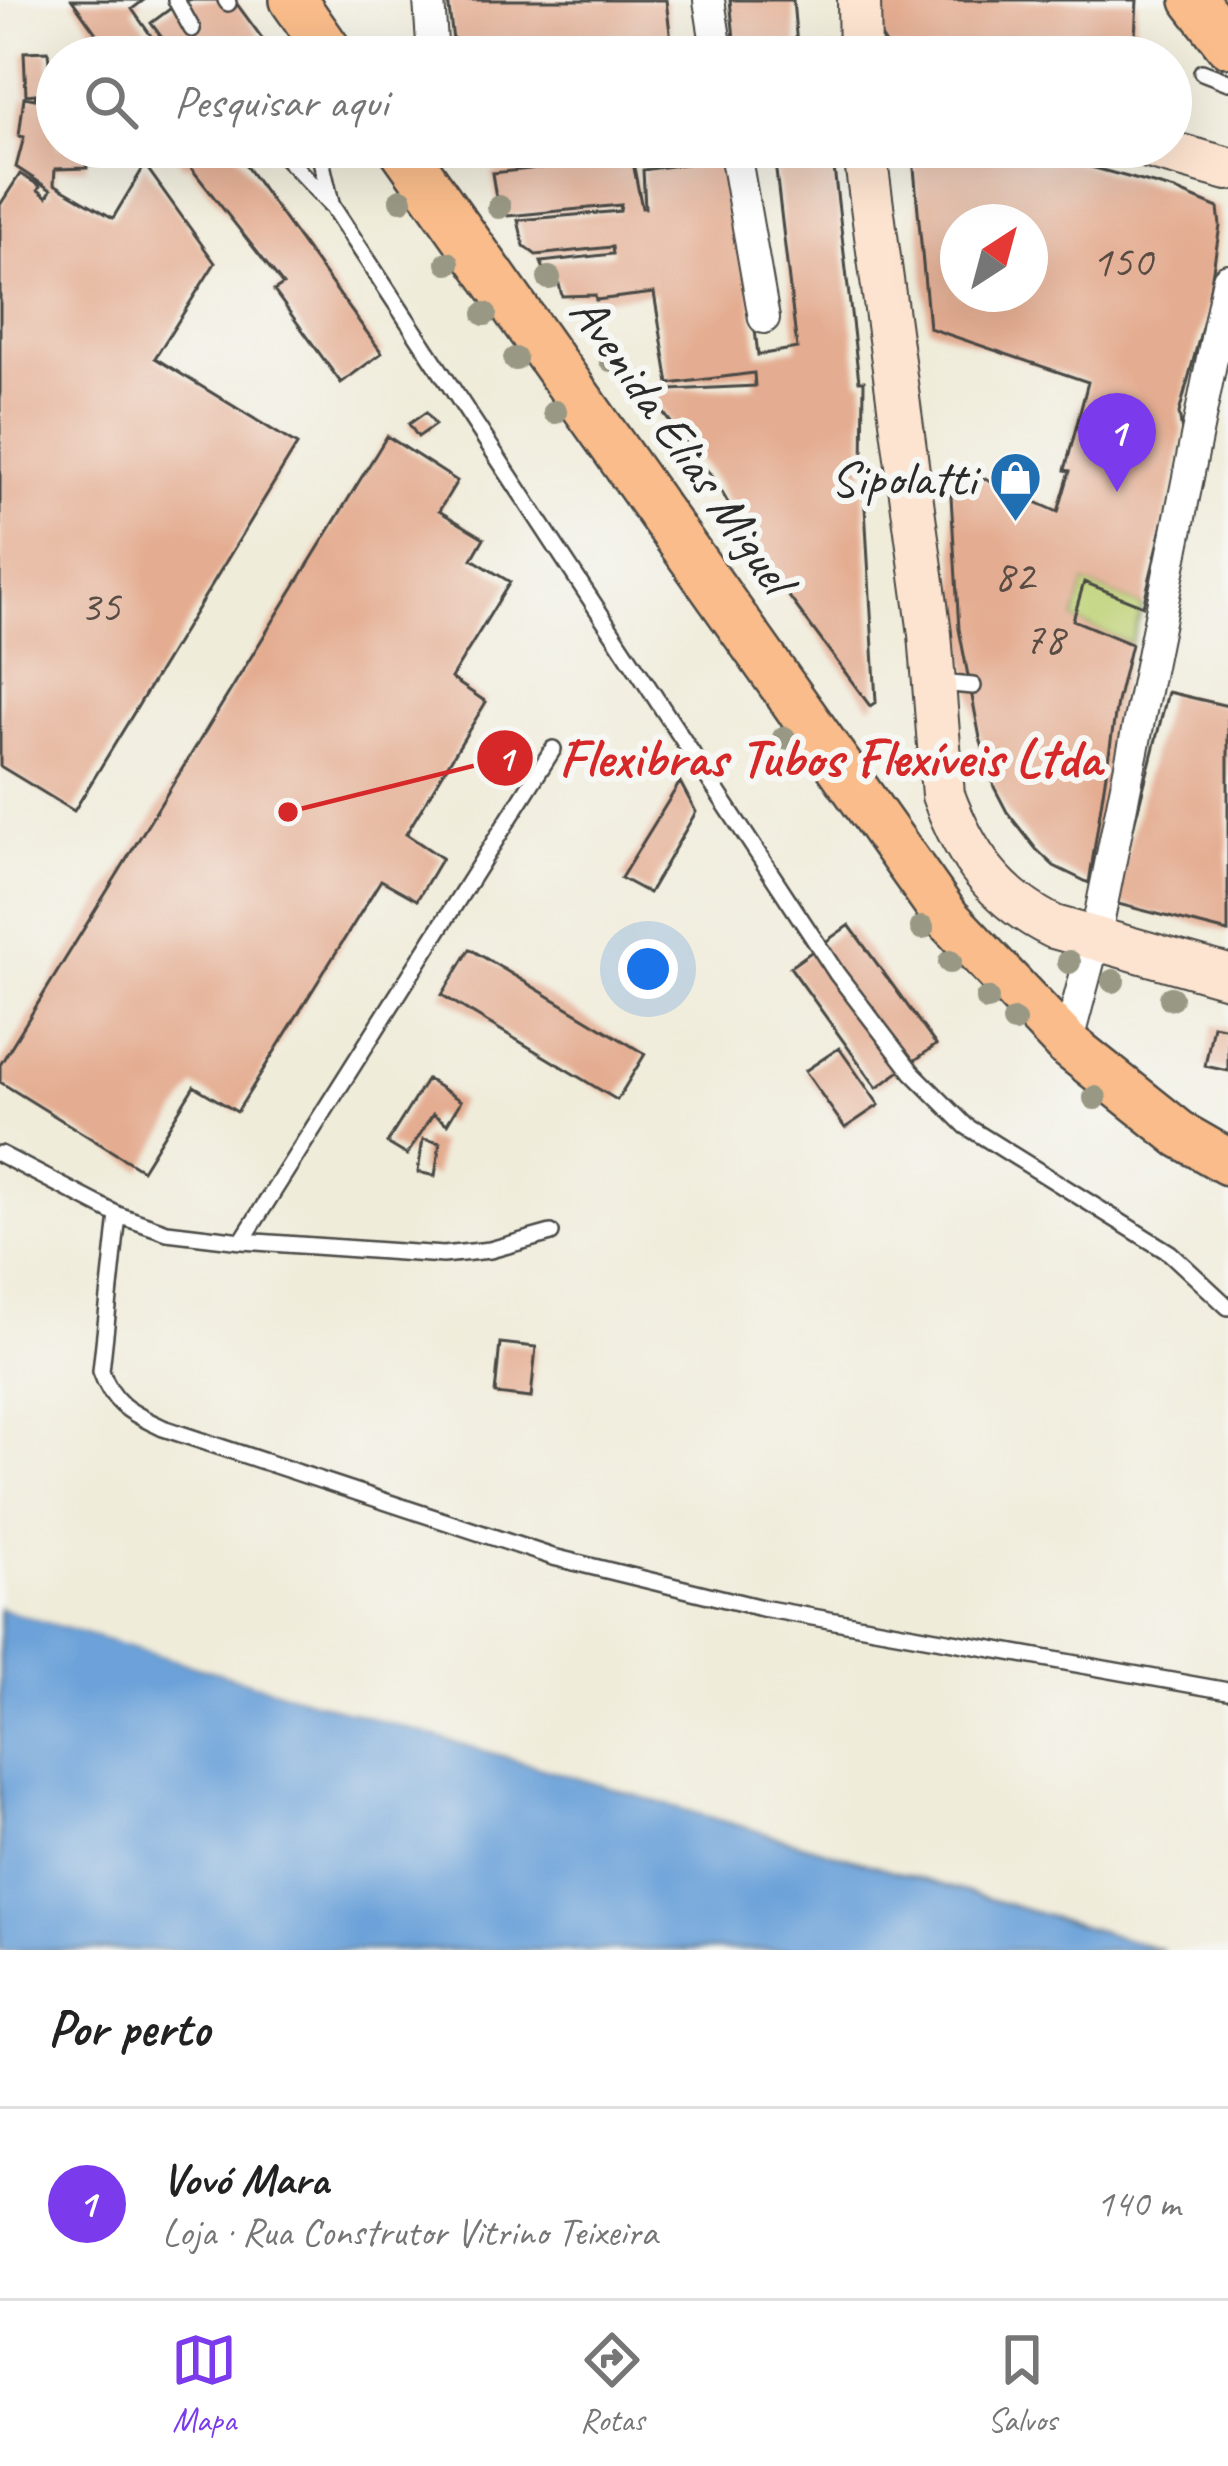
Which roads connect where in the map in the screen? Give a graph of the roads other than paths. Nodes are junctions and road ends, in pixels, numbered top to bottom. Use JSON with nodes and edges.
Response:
{"nodes":[{"id":1,"x":176,"y":0,"type":"edge"},
{"id":2,"x":293,"y":0,"type":"edge"},
{"id":3,"x":429,"y":0,"type":"edge"},
{"id":4,"x":709,"y":0,"type":"edge"},
{"id":5,"x":859,"y":0,"type":"edge"},
{"id":6,"x":1194,"y":0,"type":"edge"},
{"id":7,"x":192,"y":29,"type":"dead end"},
{"id":8,"x":318,"y":36,"type":"edge"},
{"id":9,"x":432,"y":36,"type":"edge"},
{"id":10,"x":715,"y":36,"type":"edge"},
{"id":11,"x":860,"y":36,"type":"edge"},
{"id":12,"x":1215,"y":58,"type":"edge"},
{"id":13,"x":1228,"y":82,"type":"edge"},
{"id":14,"x":1192,"y":159,"type":"edge"},
{"id":15,"x":296,"y":168,"type":"edge"},
{"id":16,"x":323,"y":168,"type":"edge"},
{"id":17,"x":415,"y":168,"type":"edge"},
{"id":18,"x":738,"y":168,"type":"edge"},
{"id":19,"x":867,"y":168,"type":"edge"},
{"id":20,"x":1228,"y":169,"type":"edge"},
{"id":21,"x":332,"y":206,"type":"junction"},
{"id":22,"x":1228,"y":279,"type":"edge"},
{"id":23,"x":764,"y":318,"type":"dead end"},
{"id":24,"x":554,"y":749,"type":"dead end"},
{"id":25,"x":1095,"y":939,"type":"junction"},
{"id":26,"x":1228,"y":976,"type":"edge"},
{"id":27,"x":1067,"y":1044,"type":"junction"},
{"id":28,"x":0,"y":1154,"type":"edge"},
{"id":29,"x":1228,"y":1162,"type":"edge"},
{"id":30,"x":118,"y":1215,"type":"junction"},
{"id":31,"x":551,"y":1233,"type":"dead end"},
{"id":32,"x":242,"y":1241,"type":"junction"},
{"id":33,"x":1228,"y":1307,"type":"edge"},
{"id":34,"x":1228,"y":1691,"type":"edge"}],
"edges":[{"from":1,"to":7,"type":"lane"},
{"from":2,"to":8,"type":"main road"},
{"from":3,"to":9,"type":"street"},
{"from":4,"to":10,"type":"street"},
{"from":5,"to":11,"type":"main road"},
{"from":6,"to":12,"type":"main road"},
{"from":12,"to":13,"type":"lane"},
{"from":14,"to":20,"type":"main road"},
{"from":15,"to":21,"type":"lane"},
{"from":16,"to":21,"type":"lane"},
{"from":17,"to":27,"type":"main road","name":"Avenida Elias Miguel"},
{"from":18,"to":23,"type":"street"},
{"from":19,"to":25,"type":"main road"},
{"from":21,"to":33,"type":"lane"},
{"from":22,"to":25,"type":"street"},
{"from":24,"to":32,"type":"lane"},
{"from":25,"to":26,"type":"main road"},
{"from":25,"to":27,"type":"street"},
{"from":27,"to":29,"type":"main road","name":"Avenida Elias Miguel"},
{"from":28,"to":30,"type":"lane"},
{"from":30,"to":32,"type":"lane"},
{"from":30,"to":34,"type":"lane"},
{"from":31,"to":32,"type":"lane"}]}
